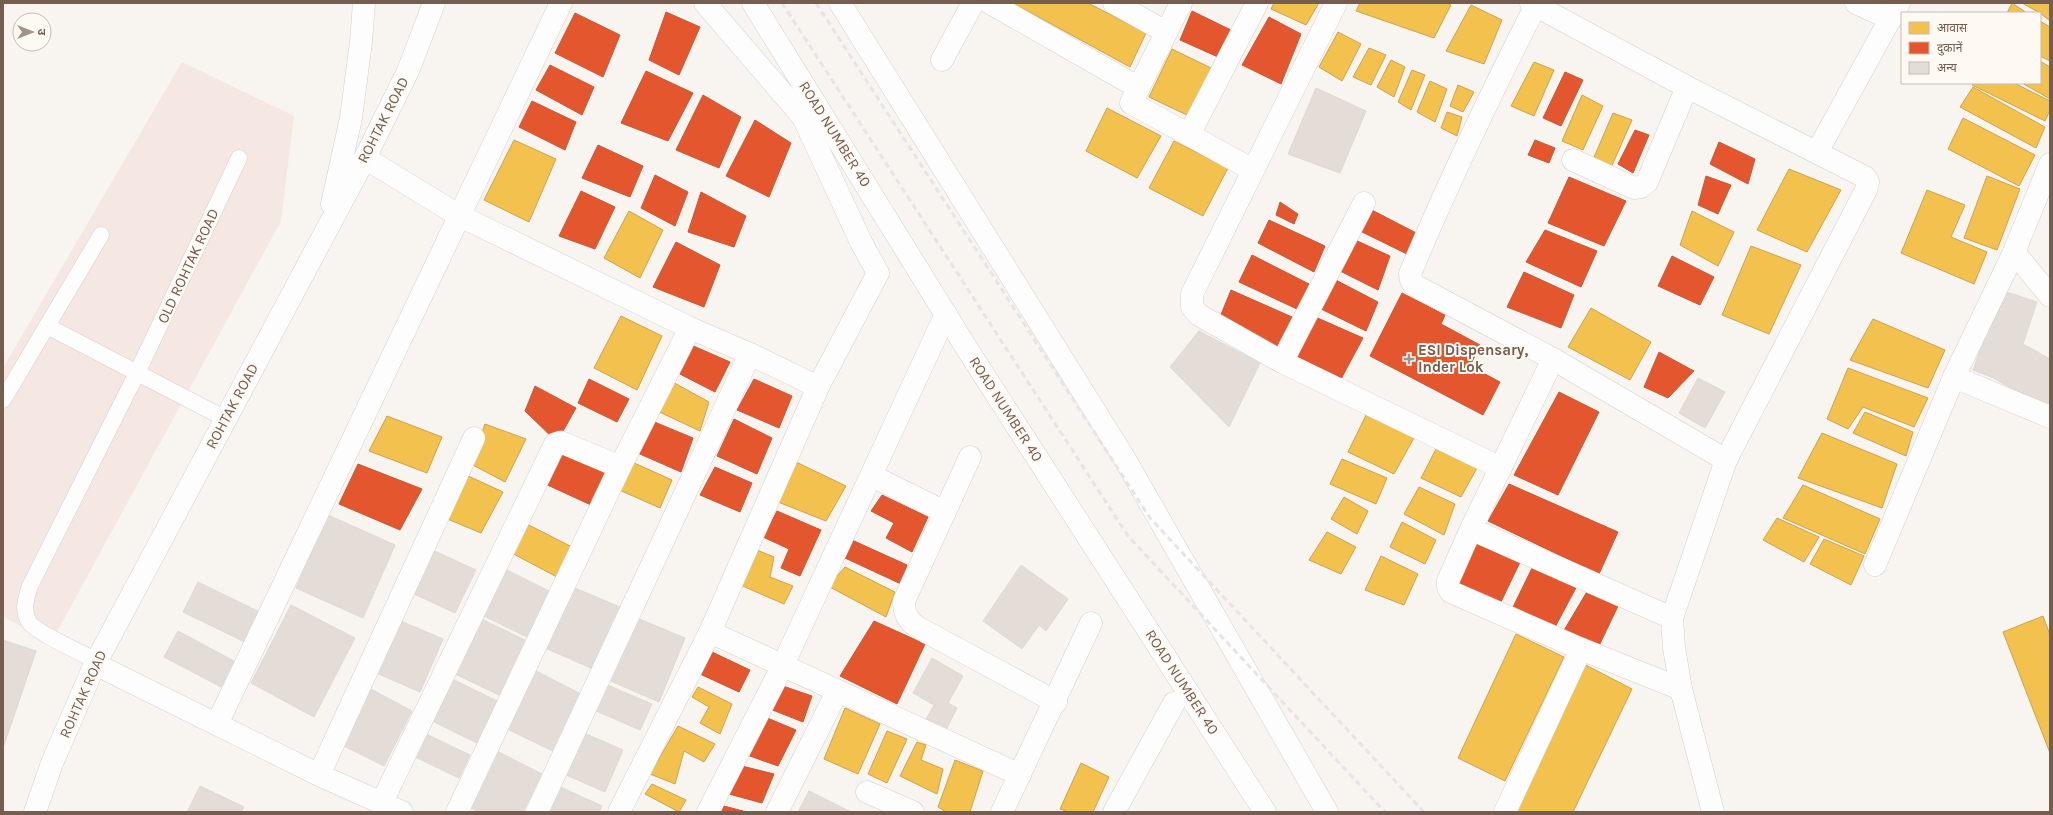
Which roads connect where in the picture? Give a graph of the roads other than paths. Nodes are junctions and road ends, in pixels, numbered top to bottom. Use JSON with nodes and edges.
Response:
{"nodes":[{"id":1,"x":364,"y":3,"type":"edge"},
{"id":2,"x":434,"y":3,"type":"edge"},
{"id":3,"x":561,"y":3,"type":"edge"},
{"id":4,"x":705,"y":3,"type":"edge"},
{"id":5,"x":753,"y":3,"type":"edge"},
{"id":6,"x":840,"y":3,"type":"edge"},
{"id":7,"x":973,"y":3,"type":"edge"},
{"id":8,"x":990,"y":3,"type":"edge"},
{"id":9,"x":1114,"y":3,"type":"edge"},
{"id":10,"x":1181,"y":3,"type":"edge"},
{"id":11,"x":1257,"y":3,"type":"edge"},
{"id":12,"x":1336,"y":3,"type":"edge"},
{"id":13,"x":1856,"y":3,"type":"edge"},
{"id":14,"x":1534,"y":4,"type":"edge"},
{"id":15,"x":1895,"y":11,"type":"edge"},
{"id":16,"x":1166,"y":32,"type":"junction"},
{"id":17,"x":942,"y":60,"type":"dead end"},
{"id":18,"x":1687,"y":87,"type":"junction"},
{"id":19,"x":1139,"y":88,"type":"junction"},
{"id":20,"x":1189,"y":135,"type":"junction"},
{"id":21,"x":1817,"y":152,"type":"junction"},
{"id":22,"x":239,"y":158,"type":"dead end"},
{"id":23,"x":365,"y":158,"type":"junction"},
{"id":24,"x":1573,"y":160,"type":"dead end"},
{"id":25,"x":2050,"y":164,"type":"edge"},
{"id":26,"x":1253,"y":170,"type":"junction"},
{"id":27,"x":1364,"y":203,"type":"dead end"},
{"id":28,"x":458,"y":215,"type":"junction"},
{"id":29,"x":325,"y":234,"type":"junction"},
{"id":30,"x":102,"y":235,"type":"dead end"},
{"id":31,"x":2014,"y":252,"type":"junction"},
{"id":32,"x":2050,"y":296,"type":"edge"},
{"id":33,"x":946,"y":314,"type":"junction"},
{"id":34,"x":47,"y":326,"type":"junction"},
{"id":35,"x":690,"y":328,"type":"junction"},
{"id":36,"x":750,"y":354,"type":"junction"},
{"id":37,"x":1553,"y":359,"type":"junction"},
{"id":38,"x":1282,"y":362,"type":"junction"},
{"id":39,"x":137,"y":373,"type":"junction"},
{"id":40,"x":1954,"y":377,"type":"junction"},
{"id":41,"x":818,"y":387,"type":"junction"},
{"id":42,"x":3,"y":400,"type":"edge"},
{"id":43,"x":2050,"y":417,"type":"edge"},
{"id":44,"x":226,"y":419,"type":"junction"},
{"id":45,"x":474,"y":438,"type":"dead end"},
{"id":46,"x":970,"y":457,"type":"dead end"},
{"id":47,"x":1726,"y":460,"type":"junction"},
{"id":48,"x":620,"y":467,"type":"junction"},
{"id":49,"x":1501,"y":468,"type":"junction"},
{"id":50,"x":872,"y":476,"type":"junction"},
{"id":51,"x":945,"y":512,"type":"junction"},
{"id":52,"x":1470,"y":529,"type":"junction"},
{"id":53,"x":1875,"y":565,"type":"dead end"},
{"id":54,"x":1672,"y":618,"type":"junction"},
{"id":55,"x":1091,"y":623,"type":"dead end"},
{"id":56,"x":710,"y":632,"type":"junction"},
{"id":57,"x":1581,"y":649,"type":"junction"},
{"id":58,"x":96,"y":662,"type":"junction"},
{"id":59,"x":783,"y":665,"type":"junction"},
{"id":60,"x":1681,"y":689,"type":"junction"},
{"id":61,"x":837,"y":692,"type":"junction"},
{"id":62,"x":1056,"y":702,"type":"junction"},
{"id":63,"x":1174,"y":703,"type":"dead end"},
{"id":64,"x":217,"y":724,"type":"junction"},
{"id":65,"x":319,"y":775,"type":"junction"},
{"id":66,"x":1020,"y":775,"type":"junction"},
{"id":67,"x":867,"y":792,"type":"dead end"},
{"id":68,"x":382,"y":802,"type":"junction"},
{"id":69,"x":35,"y":812,"type":"edge"},
{"id":70,"x":402,"y":812,"type":"edge"},
{"id":71,"x":457,"y":812,"type":"edge"},
{"id":72,"x":537,"y":812,"type":"edge"},
{"id":73,"x":619,"y":812,"type":"edge"},
{"id":74,"x":708,"y":812,"type":"edge"},
{"id":75,"x":777,"y":812,"type":"edge"},
{"id":76,"x":913,"y":812,"type":"edge"},
{"id":77,"x":1002,"y":812,"type":"edge"},
{"id":78,"x":1114,"y":812,"type":"edge"},
{"id":79,"x":1265,"y":812,"type":"edge"},
{"id":80,"x":1327,"y":812,"type":"edge"},
{"id":81,"x":1505,"y":812,"type":"edge"},
{"id":82,"x":1713,"y":812,"type":"edge"}],
"edges":[{"from":1,"to":29,"type":"street"},
{"from":2,"to":23,"type":"street","name":"ROHTAK ROAD"},
{"from":3,"to":28,"type":"street"},
{"from":4,"to":41,"type":"street"},
{"from":5,"to":33,"type":"street","name":"ROAD NUMBER 40"},
{"from":6,"to":80,"type":"street"},
{"from":7,"to":17,"type":"street"},
{"from":8,"to":19,"type":"street"},
{"from":9,"to":16,"type":"street"},
{"from":10,"to":16,"type":"street"},
{"from":11,"to":20,"type":"street"},
{"from":12,"to":26,"type":"street"},
{"from":13,"to":15,"type":"street"},
{"from":14,"to":18,"type":"street"},
{"from":14,"to":37,"type":"street"},
{"from":15,"to":21,"type":"street"},
{"from":16,"to":19,"type":"street"},
{"from":18,"to":21,"type":"street"},
{"from":18,"to":24,"type":"street"},
{"from":19,"to":20,"type":"street"},
{"from":20,"to":26,"type":"street"},
{"from":21,"to":47,"type":"street"},
{"from":22,"to":39,"type":"lane","name":"OLD ROHTAK ROAD"},
{"from":23,"to":28,"type":"street"},
{"from":23,"to":29,"type":"street","name":"ROHTAK ROAD"},
{"from":25,"to":31,"type":"street"},
{"from":26,"to":38,"type":"street"},
{"from":27,"to":38,"type":"street"},
{"from":28,"to":35,"type":"street"},
{"from":28,"to":64,"type":"street"},
{"from":29,"to":44,"type":"street","name":"ROHTAK ROAD"},
{"from":30,"to":34,"type":"lane"},
{"from":31,"to":32,"type":"street"},
{"from":31,"to":40,"type":"street"},
{"from":33,"to":50,"type":"street"},
{"from":33,"to":79,"type":"street","name":"ROAD NUMBER 40"},
{"from":34,"to":39,"type":"lane"},
{"from":34,"to":42,"type":"lane"},
{"from":35,"to":36,"type":"street"},
{"from":35,"to":48,"type":"street"},
{"from":36,"to":41,"type":"street"},
{"from":36,"to":72,"type":"street"},
{"from":37,"to":47,"type":"street"},
{"from":37,"to":49,"type":"street"},
{"from":38,"to":49,"type":"street"},
{"from":39,"to":44,"type":"lane"},
{"from":39,"to":58,"type":"lane","name":"OLD ROHTAK ROAD"},
{"from":40,"to":43,"type":"street"},
{"from":40,"to":53,"type":"street"},
{"from":41,"to":56,"type":"street"},
{"from":44,"to":58,"type":"street","name":"ROHTAK ROAD"},
{"from":45,"to":65,"type":"street"},
{"from":46,"to":51,"type":"street"},
{"from":47,"to":54,"type":"street"},
{"from":48,"to":68,"type":"street"},
{"from":48,"to":71,"type":"street"},
{"from":49,"to":52,"type":"street"},
{"from":50,"to":51,"type":"street"},
{"from":50,"to":59,"type":"street"},
{"from":51,"to":62,"type":"street"},
{"from":52,"to":54,"type":"street"},
{"from":52,"to":57,"type":"street"},
{"from":54,"to":60,"type":"street"},
{"from":55,"to":62,"type":"street"},
{"from":56,"to":59,"type":"street"},
{"from":56,"to":73,"type":"street"},
{"from":57,"to":60,"type":"street"},
{"from":57,"to":81,"type":"street"},
{"from":58,"to":64,"type":"street"},
{"from":58,"to":69,"type":"street","name":"ROHTAK ROAD"},
{"from":59,"to":61,"type":"street"},
{"from":59,"to":74,"type":"street"},
{"from":60,"to":82,"type":"street"},
{"from":61,"to":66,"type":"street"},
{"from":61,"to":75,"type":"street"},
{"from":62,"to":66,"type":"street"},
{"from":63,"to":78,"type":"street"},
{"from":64,"to":65,"type":"street"},
{"from":65,"to":68,"type":"street"},
{"from":66,"to":77,"type":"street"},
{"from":67,"to":76,"type":"street"},
{"from":68,"to":70,"type":"street"}]}
